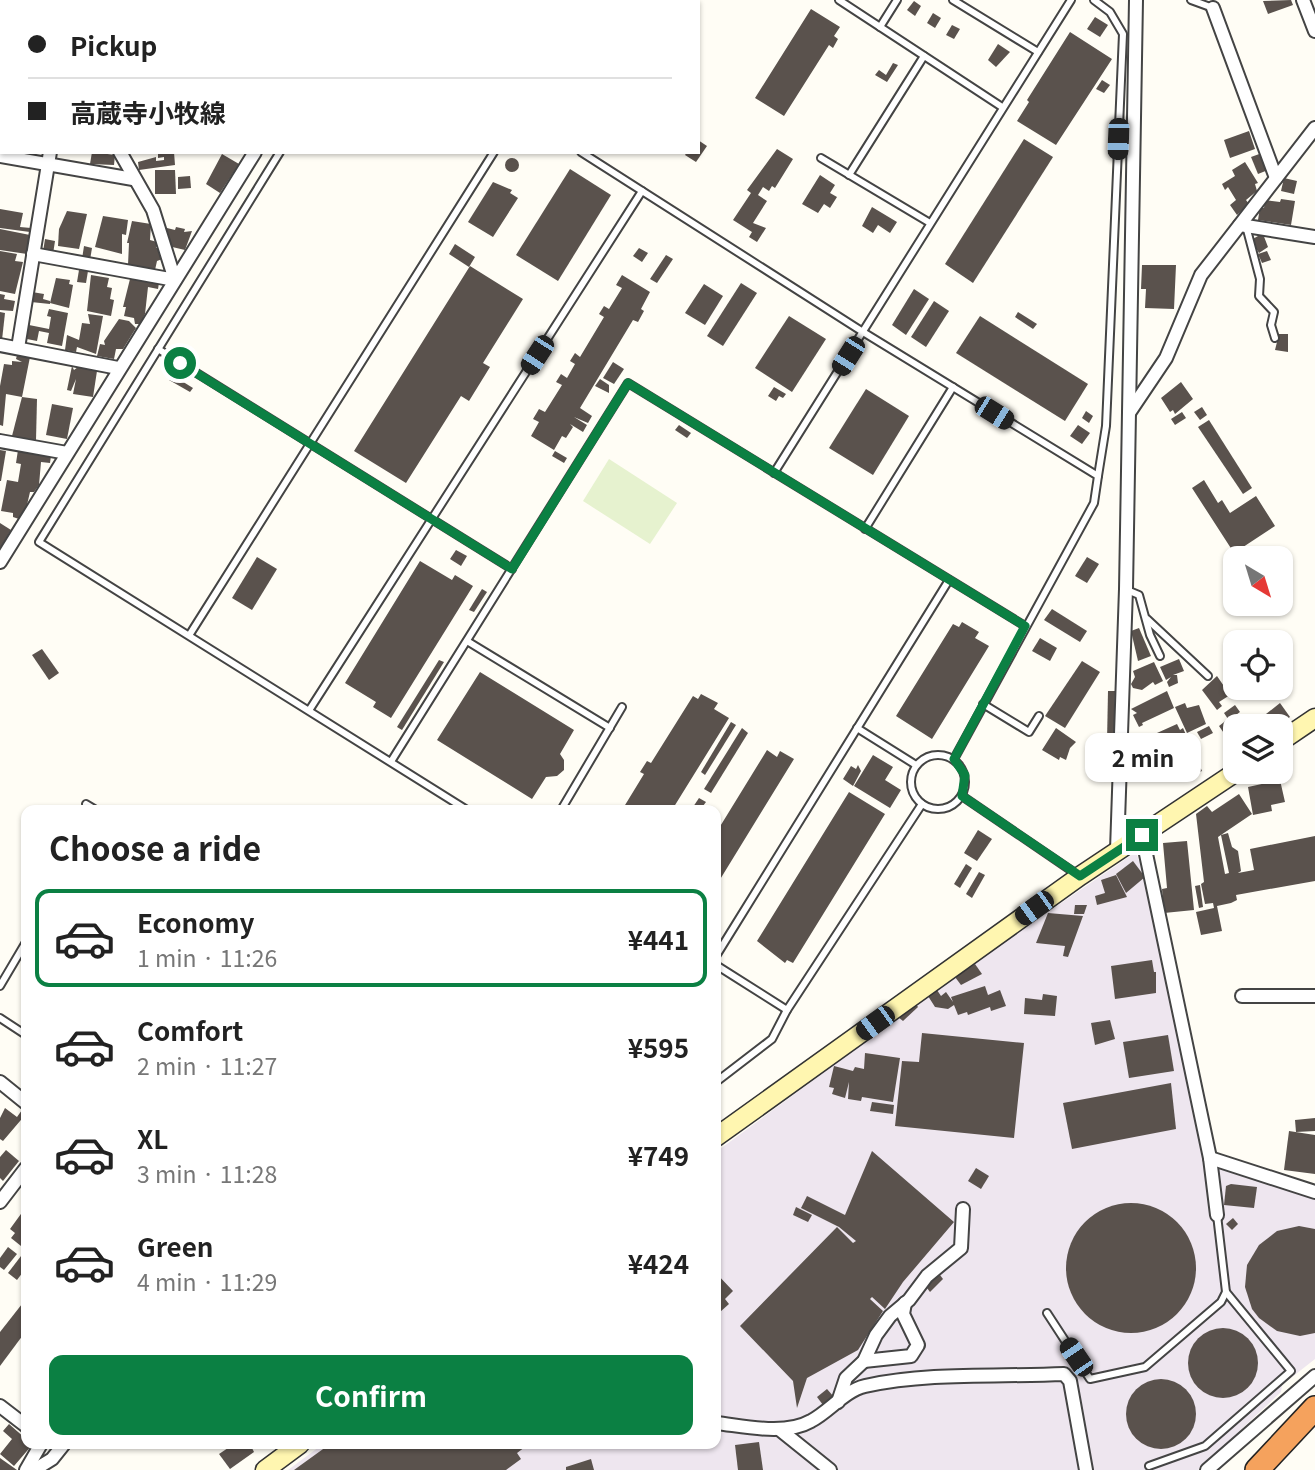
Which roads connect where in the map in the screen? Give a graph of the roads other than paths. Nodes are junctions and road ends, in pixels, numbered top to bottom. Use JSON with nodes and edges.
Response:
{"nodes":[{"id":1,"x":839,"y":0,"type":"edge"},
{"id":2,"x":897,"y":0,"type":"edge"},
{"id":3,"x":953,"y":0,"type":"edge"},
{"id":4,"x":1071,"y":0,"type":"edge"},
{"id":5,"x":1094,"y":0,"type":"edge"},
{"id":6,"x":1136,"y":0,"type":"edge"},
{"id":7,"x":1191,"y":0,"type":"edge"},
{"id":8,"x":1303,"y":0,"type":"edge"},
{"id":9,"x":1213,"y":8,"type":"joint"},
{"id":10,"x":880,"y":27,"type":"junction"},
{"id":11,"x":1315,"y":31,"type":"edge"},
{"id":12,"x":1038,"y":52,"type":"junction"},
{"id":13,"x":924,"y":56,"type":"junction"},
{"id":14,"x":1002,"y":107,"type":"junction"},
{"id":15,"x":1315,"y":128,"type":"edge"},
{"id":16,"x":121,"y":154,"type":"edge"},
{"id":17,"x":254,"y":154,"type":"edge"},
{"id":18,"x":279,"y":154,"type":"edge"},
{"id":19,"x":493,"y":154,"type":"edge"},
{"id":20,"x":584,"y":154,"type":"edge"},
{"id":21,"x":0,"y":156,"type":"edge"},
{"id":22,"x":49,"y":158,"type":"edge"},
{"id":23,"x":821,"y":158,"type":"dead end"},
{"id":24,"x":849,"y":175,"type":"junction"},
{"id":25,"x":1276,"y":178,"type":"junction"},
{"id":26,"x":134,"y":179,"type":"junction"},
{"id":27,"x":642,"y":191,"type":"junction"},
{"id":28,"x":930,"y":223,"type":"junction"},
{"id":29,"x":1243,"y":225,"type":"junction"},
{"id":30,"x":1315,"y":237,"type":"edge"},
{"id":31,"x":33,"y":254,"type":"junction"},
{"id":32,"x":175,"y":280,"type":"junction"},
{"id":33,"x":863,"y":332,"type":"junction"},
{"id":34,"x":1275,"y":338,"type":"dead end"},
{"id":35,"x":0,"y":345,"type":"edge"},
{"id":36,"x":18,"y":348,"type":"junction"},
{"id":37,"x":158,"y":349,"type":"junction"},
{"id":38,"x":118,"y":368,"type":"junction"},
{"id":39,"x":953,"y":387,"type":"junction"},
{"id":40,"x":1129,"y":413,"type":"junction"},
{"id":41,"x":0,"y":441,"type":"edge"},
{"id":42,"x":310,"y":444,"type":"junction"},
{"id":43,"x":66,"y":453,"type":"junction"},
{"id":44,"x":774,"y":473,"type":"junction"},
{"id":45,"x":1098,"y":476,"type":"junction"},
{"id":46,"x":432,"y":519,"type":"junction"},
{"id":47,"x":865,"y":529,"type":"junction"},
{"id":48,"x":0,"y":562,"type":"edge"},
{"id":49,"x":512,"y":569,"type":"junction"},
{"id":50,"x":949,"y":580,"type":"junction"},
{"id":51,"x":1126,"y":589,"type":"junction"},
{"id":52,"x":1147,"y":619,"type":"junction"},
{"id":53,"x":1025,"y":626,"type":"junction"},
{"id":54,"x":190,"y":634,"type":"junction"},
{"id":55,"x":467,"y":640,"type":"junction"},
{"id":56,"x":1160,"y":656,"type":"dead end"},
{"id":57,"x":1208,"y":676,"type":"dead end"},
{"id":58,"x":983,"y":704,"type":"junction"},
{"id":59,"x":622,"y":707,"type":"dead end"},
{"id":60,"x":310,"y":709,"type":"junction"},
{"id":61,"x":1039,"y":716,"type":"dead end"},
{"id":62,"x":1315,"y":718,"type":"edge"},
{"id":63,"x":610,"y":727,"type":"junction"},
{"id":64,"x":857,"y":728,"type":"junction"},
{"id":65,"x":1293,"y":733,"type":"edge"},
{"id":66,"x":954,"y":759,"type":"junction"},
{"id":67,"x":392,"y":761,"type":"junction"},
{"id":68,"x":916,"y":765,"type":"junction"},
{"id":69,"x":1223,"y":781,"type":"edge"},
{"id":70,"x":962,"y":796,"type":"junction"},
{"id":71,"x":922,"y":804,"type":"junction"},
{"id":72,"x":459,"y":805,"type":"edge"},
{"id":73,"x":564,"y":805,"type":"edge"},
{"id":74,"x":1142,"y":835,"type":"junction"},
{"id":75,"x":1117,"y":850,"type":"junction"},
{"id":76,"x":1080,"y":876,"type":"junction"},
{"id":77,"x":721,"y":948,"type":"edge"},
{"id":78,"x":21,"y":950,"type":"edge"},
{"id":79,"x":721,"y":968,"type":"edge"},
{"id":80,"x":0,"y":986,"type":"edge"},
{"id":81,"x":1242,"y":996,"type":"dead end"},
{"id":82,"x":1315,"y":996,"type":"edge"},
{"id":83,"x":787,"y":1010,"type":"junction"},
{"id":84,"x":0,"y":1018,"type":"edge"},
{"id":85,"x":21,"y":1031,"type":"edge"},
{"id":86,"x":721,"y":1078,"type":"edge"},
{"id":87,"x":2,"y":1089,"type":"edge"},
{"id":88,"x":21,"y":1100,"type":"edge"},
{"id":89,"x":721,"y":1133,"type":"edge"},
{"id":90,"x":1210,"y":1158,"type":"junction"},
{"id":91,"x":21,"y":1175,"type":"edge"},
{"id":92,"x":1315,"y":1192,"type":"edge"},
{"id":93,"x":0,"y":1202,"type":"edge"},
{"id":94,"x":963,"y":1209,"type":"dead end"},
{"id":95,"x":1217,"y":1215,"type":"joint"},
{"id":96,"x":1226,"y":1292,"type":"junction"},
{"id":97,"x":905,"y":1303,"type":"junction"},
{"id":98,"x":1047,"y":1313,"type":"dead end"},
{"id":99,"x":864,"y":1361,"type":"junction"},
{"id":100,"x":1315,"y":1376,"type":"edge"},
{"id":101,"x":838,"y":1402,"type":"junction"},
{"id":102,"x":0,"y":1406,"type":"edge"},
{"id":103,"x":1315,"y":1408,"type":"edge"},
{"id":104,"x":21,"y":1422,"type":"edge"},
{"id":105,"x":721,"y":1423,"type":"edge"},
{"id":106,"x":779,"y":1429,"type":"junction"},
{"id":107,"x":38,"y":1449,"type":"edge"},
{"id":108,"x":60,"y":1449,"type":"edge"},
{"id":109,"x":293,"y":1449,"type":"edge"},
{"id":110,"x":1149,"y":1466,"type":"dead end"},
{"id":111,"x":26,"y":1470,"type":"edge"},
{"id":112,"x":34,"y":1470,"type":"edge"},
{"id":113,"x":265,"y":1470,"type":"edge"},
{"id":114,"x":830,"y":1470,"type":"edge"},
{"id":115,"x":1086,"y":1470,"type":"edge"},
{"id":116,"x":1207,"y":1470,"type":"edge"},
{"id":117,"x":1257,"y":1470,"type":"edge"}],
"edges":[{"from":1,"to":10,"type":"lane"},
{"from":2,"to":10,"type":"lane"},
{"from":3,"to":12,"type":"lane"},
{"from":4,"to":12,"type":"lane"},
{"from":5,"to":45,"type":"lane"},
{"from":6,"to":40,"type":"street"},
{"from":7,"to":9,"type":"lane"},
{"from":8,"to":11,"type":"street"},
{"from":9,"to":25,"type":"street"},
{"from":10,"to":13,"type":"lane"},
{"from":12,"to":14,"type":"lane"},
{"from":13,"to":14,"type":"lane"},
{"from":13,"to":24,"type":"lane"},
{"from":14,"to":28,"type":"lane"},
{"from":15,"to":25,"type":"street"},
{"from":16,"to":26,"type":"street"},
{"from":17,"to":32,"type":"street"},
{"from":18,"to":37,"type":"lane"},
{"from":19,"to":42,"type":"lane"},
{"from":20,"to":27,"type":"lane"},
{"from":21,"to":22,"type":"street"},
{"from":22,"to":26,"type":"street"},
{"from":22,"to":31,"type":"street"},
{"from":23,"to":24,"type":"lane"},
{"from":24,"to":28,"type":"lane"},
{"from":25,"to":29,"type":"street"},
{"from":26,"to":32,"type":"street"},
{"from":27,"to":33,"type":"lane"},
{"from":27,"to":46,"type":"lane"},
{"from":28,"to":33,"type":"lane"},
{"from":29,"to":30,"type":"street"},
{"from":29,"to":34,"type":"lane"},
{"from":29,"to":40,"type":"street"},
{"from":31,"to":32,"type":"street"},
{"from":31,"to":36,"type":"street"},
{"from":32,"to":38,"type":"street"},
{"from":33,"to":39,"type":"lane"},
{"from":33,"to":44,"type":"lane"},
{"from":35,"to":36,"type":"street"},
{"from":36,"to":38,"type":"street"},
{"from":37,"to":42,"type":"lane"},
{"from":37,"to":54,"type":"lane"},
{"from":38,"to":43,"type":"street"},
{"from":39,"to":45,"type":"lane"},
{"from":39,"to":47,"type":"lane"},
{"from":40,"to":51,"type":"street"},
{"from":41,"to":43,"type":"street"},
{"from":42,"to":46,"type":"lane"},
{"from":42,"to":54,"type":"lane"},
{"from":43,"to":48,"type":"street"},
{"from":44,"to":47,"type":"lane"},
{"from":44,"to":49,"type":"lane"},
{"from":45,"to":53,"type":"lane"},
{"from":46,"to":49,"type":"lane"},
{"from":46,"to":60,"type":"lane"},
{"from":47,"to":50,"type":"lane"},
{"from":49,"to":55,"type":"lane"},
{"from":50,"to":53,"type":"lane"},
{"from":50,"to":64,"type":"lane"},
{"from":51,"to":52,"type":"lane"},
{"from":51,"to":75,"type":"street"},
{"from":52,"to":56,"type":"lane"},
{"from":52,"to":57,"type":"lane"},
{"from":53,"to":58,"type":"lane"},
{"from":54,"to":60,"type":"lane"},
{"from":55,"to":63,"type":"lane"},
{"from":55,"to":67,"type":"lane"},
{"from":58,"to":61,"type":"lane"},
{"from":58,"to":66,"type":"lane"},
{"from":59,"to":63,"type":"lane"},
{"from":60,"to":67,"type":"lane"},
{"from":62,"to":65,"type":"main road"},
{"from":63,"to":73,"type":"lane"},
{"from":64,"to":68,"type":"lane"},
{"from":64,"to":77,"type":"lane"},
{"from":66,"to":68,"type":"lane"},
{"from":66,"to":70,"type":"lane"},
{"from":67,"to":72,"type":"lane"},
{"from":68,"to":71,"type":"lane"},
{"from":69,"to":74,"type":"main road"},
{"from":70,"to":71,"type":"lane"},
{"from":70,"to":76,"type":"lane"},
{"from":71,"to":83,"type":"lane"},
{"from":74,"to":75,"type":"main road"},
{"from":74,"to":90,"type":"street"},
{"from":75,"to":76,"type":"main road"},
{"from":76,"to":89,"type":"main road"},
{"from":78,"to":80,"type":"lane"},
{"from":79,"to":83,"type":"lane"},
{"from":81,"to":82,"type":"street"},
{"from":83,"to":86,"type":"lane"},
{"from":84,"to":85,"type":"lane"},
{"from":87,"to":88,"type":"street"},
{"from":90,"to":92,"type":"street"},
{"from":90,"to":95,"type":"street"},
{"from":91,"to":93,"type":"street"},
{"from":94,"to":97,"type":"street"},
{"from":95,"to":96,"type":"lane"},
{"from":96,"to":98,"type":"lane"},
{"from":96,"to":110,"type":"lane"},
{"from":97,"to":99,"type":"street"},
{"from":97,"to":99,"type":"street"},
{"from":99,"to":101,"type":"street"},
{"from":100,"to":116,"type":"street"},
{"from":101,"to":106,"type":"street"},
{"from":101,"to":115,"type":"street"},
{"from":102,"to":104,"type":"street"},
{"from":103,"to":117,"type":"highway"},
{"from":105,"to":106,"type":"street"},
{"from":106,"to":114,"type":"street"},
{"from":107,"to":111,"type":"street"},
{"from":108,"to":112,"type":"street"},
{"from":109,"to":113,"type":"main road"}]}
